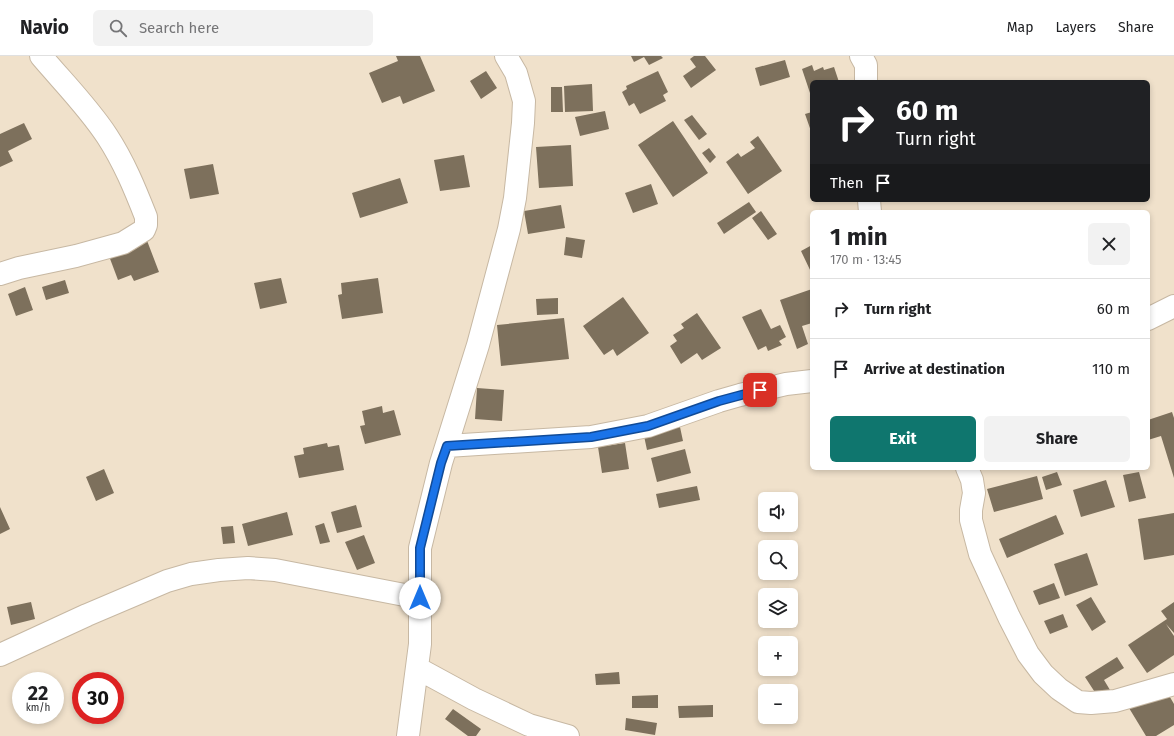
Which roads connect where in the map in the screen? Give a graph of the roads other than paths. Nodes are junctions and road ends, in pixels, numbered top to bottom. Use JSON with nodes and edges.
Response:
{"nodes":[{"id":1,"x":41,"y":56,"type":"edge"},
{"id":2,"x":506,"y":56,"type":"edge"},
{"id":3,"x":861,"y":56,"type":"edge"},
{"id":4,"x":866,"y":80,"type":"edge"},
{"id":5,"x":0,"y":274,"type":"edge"},
{"id":6,"x":1174,"y":306,"type":"edge"},
{"id":7,"x":1150,"y":318,"type":"edge"},
{"id":8,"x":810,"y":381,"type":"edge"},
{"id":9,"x":447,"y":446,"type":"junction"},
{"id":10,"x":968,"y":470,"type":"edge"},
{"id":11,"x":420,"y":598,"type":"junction"},
{"id":12,"x":0,"y":655,"type":"edge"},
{"id":13,"x":417,"y":668,"type":"junction"},
{"id":14,"x":1174,"y":684,"type":"edge"},
{"id":15,"x":408,"y":736,"type":"edge"},
{"id":16,"x":568,"y":736,"type":"edge"}],
"edges":[{"from":1,"to":5,"type":"street"},
{"from":2,"to":9,"type":"street"},
{"from":3,"to":4,"type":"street"},
{"from":6,"to":7,"type":"street"},
{"from":8,"to":9,"type":"street"},
{"from":9,"to":11,"type":"street"},
{"from":10,"to":14,"type":"street"},
{"from":11,"to":12,"type":"street"},
{"from":11,"to":13,"type":"street"},
{"from":13,"to":15,"type":"street"},
{"from":13,"to":16,"type":"street"}]}
